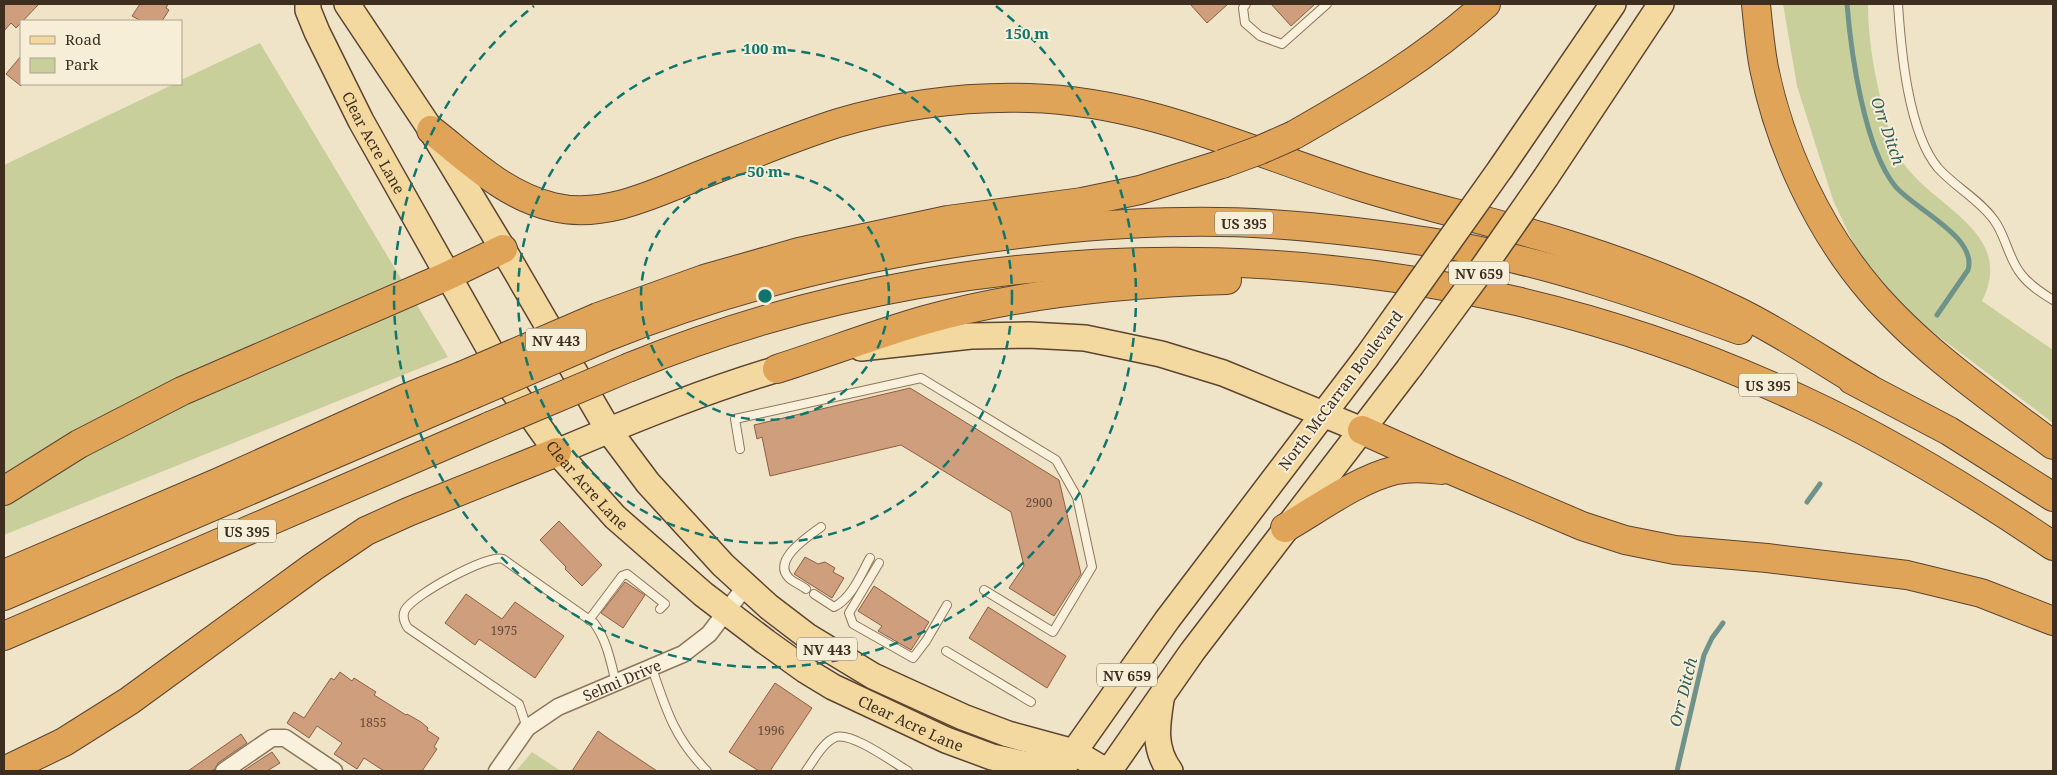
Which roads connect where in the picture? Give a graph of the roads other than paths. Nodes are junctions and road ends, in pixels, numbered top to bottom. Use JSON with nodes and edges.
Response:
{"nodes":[{"id":1,"x":308,"y":4,"type":"edge"},
{"id":2,"x":347,"y":4,"type":"edge"},
{"id":3,"x":1246,"y":4,"type":"edge"},
{"id":4,"x":1327,"y":4,"type":"edge"},
{"id":5,"x":1486,"y":4,"type":"edge"},
{"id":6,"x":1613,"y":4,"type":"edge"},
{"id":7,"x":1661,"y":4,"type":"edge"},
{"id":8,"x":1756,"y":4,"type":"edge"},
{"id":9,"x":1898,"y":4,"type":"edge"},
{"id":10,"x":431,"y":130,"type":"junction"},
{"id":11,"x":503,"y":249,"type":"junction"},
{"id":12,"x":447,"y":276,"type":"junction"},
{"id":13,"x":1455,"y":288,"type":"junction"},
{"id":14,"x":2053,"y":300,"type":"edge"},
{"id":15,"x":604,"y":326,"type":"junction"},
{"id":16,"x":777,"y":369,"type":"junction"},
{"id":17,"x":466,"y":385,"type":"junction"},
{"id":18,"x":1868,"y":388,"type":"junction"},
{"id":19,"x":1322,"y":414,"type":"junction"},
{"id":20,"x":609,"y":430,"type":"junction"},
{"id":21,"x":1362,"y":430,"type":"junction"},
{"id":22,"x":2053,"y":446,"type":"edge"},
{"id":23,"x":740,"y":449,"type":"dead end"},
{"id":24,"x":557,"y":452,"type":"junction"},
{"id":25,"x":1451,"y":470,"type":"junction"},
{"id":26,"x":4,"y":491,"type":"edge"},
{"id":27,"x":2053,"y":497,"type":"edge"},
{"id":28,"x":821,"y":527,"type":"dead end"},
{"id":29,"x":1285,"y":528,"type":"junction"},
{"id":30,"x":2053,"y":546,"type":"edge"},
{"id":31,"x":870,"y":558,"type":"dead end"},
{"id":32,"x":879,"y":563,"type":"dead end"},
{"id":33,"x":4,"y":574,"type":"edge"},
{"id":34,"x":746,"y":587,"type":"junction"},
{"id":35,"x":806,"y":589,"type":"dead end"},
{"id":36,"x":984,"y":590,"type":"dead end"},
{"id":37,"x":814,"y":594,"type":"dead end"},
{"id":38,"x":4,"y":596,"type":"edge"},
{"id":39,"x":946,"y":605,"type":"dead end"},
{"id":40,"x":660,"y":609,"type":"dead end"},
{"id":41,"x":727,"y":612,"type":"junction"},
{"id":42,"x":589,"y":620,"type":"junction"},
{"id":43,"x":2053,"y":621,"type":"edge"},
{"id":44,"x":4,"y":636,"type":"edge"},
{"id":45,"x":946,"y":651,"type":"dead end"},
{"id":46,"x":652,"y":668,"type":"junction"},
{"id":47,"x":616,"y":683,"type":"junction"},
{"id":48,"x":1162,"y":694,"type":"junction"},
{"id":49,"x":1031,"y":702,"type":"dead end"},
{"id":50,"x":527,"y":728,"type":"junction"},
{"id":51,"x":980,"y":752,"type":"junction"},
{"id":52,"x":1064,"y":765,"type":"edge"},
{"id":53,"x":4,"y":771,"type":"edge"},
{"id":54,"x":224,"y":771,"type":"edge"},
{"id":55,"x":334,"y":771,"type":"edge"},
{"id":56,"x":497,"y":771,"type":"edge"},
{"id":57,"x":707,"y":771,"type":"edge"},
{"id":58,"x":806,"y":771,"type":"edge"},
{"id":59,"x":908,"y":771,"type":"edge"},
{"id":60,"x":1000,"y":771,"type":"edge"},
{"id":61,"x":1108,"y":771,"type":"edge"},
{"id":62,"x":1170,"y":771,"type":"edge"}],
"edges":[{"from":1,"to":12,"type":"main road","name":"Clear Acre Lane","number":"NV 443"},
{"from":2,"to":10,"type":"main road","name":"Clear Acre Lane","number":"NV 443"},
{"from":3,"to":4,"type":"lane"},
{"from":5,"to":15,"type":"highway","bridge":true},
{"from":6,"to":19,"type":"main road","name":"North McCarran Boulevard","number":"NV 659","bridge":true},
{"from":7,"to":21,"type":"main road","number":"NV 659","bridge":true},
{"from":8,"to":22,"type":"highway"},
{"from":9,"to":14,"type":"lane"},
{"from":10,"to":11,"type":"main road","name":"Clear Acre Lane","number":"NV 443"},
{"from":10,"to":18,"type":"highway"},
{"from":11,"to":12,"type":"highway"},
{"from":11,"to":20,"type":"main road","name":"Clear Acre Lane","number":"NV 443"},
{"from":12,"to":24,"type":"main road","name":"Clear Acre Lane","number":"NV 443"},
{"from":12,"to":26,"type":"highway"},
{"from":13,"to":16,"type":"highway"},
{"from":13,"to":30,"type":"highway","number":"US 395"},
{"from":13,"to":44,"type":"highway","number":"US 395","bridge":true},
{"from":15,"to":17,"type":"highway","number":"US 395","bridge":true},
{"from":15,"to":18,"type":"highway","number":"US 395"},
{"from":16,"to":19,"type":"main road"},
{"from":16,"to":20,"type":"main road"},
{"from":17,"to":33,"type":"highway"},
{"from":17,"to":38,"type":"highway","number":"US 395"},
{"from":18,"to":27,"type":"highway","number":"US 395"},
{"from":19,"to":21,"type":"main road"},
{"from":19,"to":52,"type":"main road","name":"North McCarran Boulevard","number":"NV 659"},
{"from":20,"to":24,"type":"main road"},
{"from":20,"to":34,"type":"main road","name":"Clear Acre Lane","number":"NV 443"},
{"from":21,"to":25,"type":"highway"},
{"from":21,"to":29,"type":"main road","number":"NV 659"},
{"from":23,"to":36,"type":"lane"},
{"from":24,"to":41,"type":"main road","name":"Clear Acre Lane","number":"NV 443"},
{"from":24,"to":53,"type":"highway"},
{"from":25,"to":29,"type":"highway"},
{"from":25,"to":43,"type":"highway"},
{"from":28,"to":35,"type":"lane"},
{"from":29,"to":48,"type":"main road","number":"NV 659"},
{"from":31,"to":37,"type":"lane"},
{"from":32,"to":39,"type":"lane"},
{"from":34,"to":41,"type":"street","name":"Selmi Drive"},
{"from":34,"to":52,"type":"main road","name":"Clear Acre Lane","number":"NV 443"},
{"from":40,"to":42,"type":"lane"},
{"from":41,"to":46,"type":"street","name":"Selmi Drive"},
{"from":41,"to":51,"type":"main road","name":"Clear Acre Lane","number":"NV 443"},
{"from":42,"to":47,"type":"lane"},
{"from":42,"to":50,"type":"lane"},
{"from":45,"to":49,"type":"lane"},
{"from":46,"to":47,"type":"street","name":"Selmi Drive"},
{"from":46,"to":57,"type":"lane"},
{"from":47,"to":50,"type":"street","name":"Selmi Drive"},
{"from":48,"to":61,"type":"main road","number":"NV 659"},
{"from":48,"to":62,"type":"main road"},
{"from":50,"to":56,"type":"street","name":"Selmi Drive"},
{"from":51,"to":52,"type":"main road","name":"Clear Acre Lane","number":"NV 443"},
{"from":51,"to":60,"type":"main road"},
{"from":52,"to":61,"type":"main road","name":"Clear Acre Lane","number":"NV 443"},
{"from":54,"to":55,"type":"street"},
{"from":58,"to":59,"type":"lane"}]}
